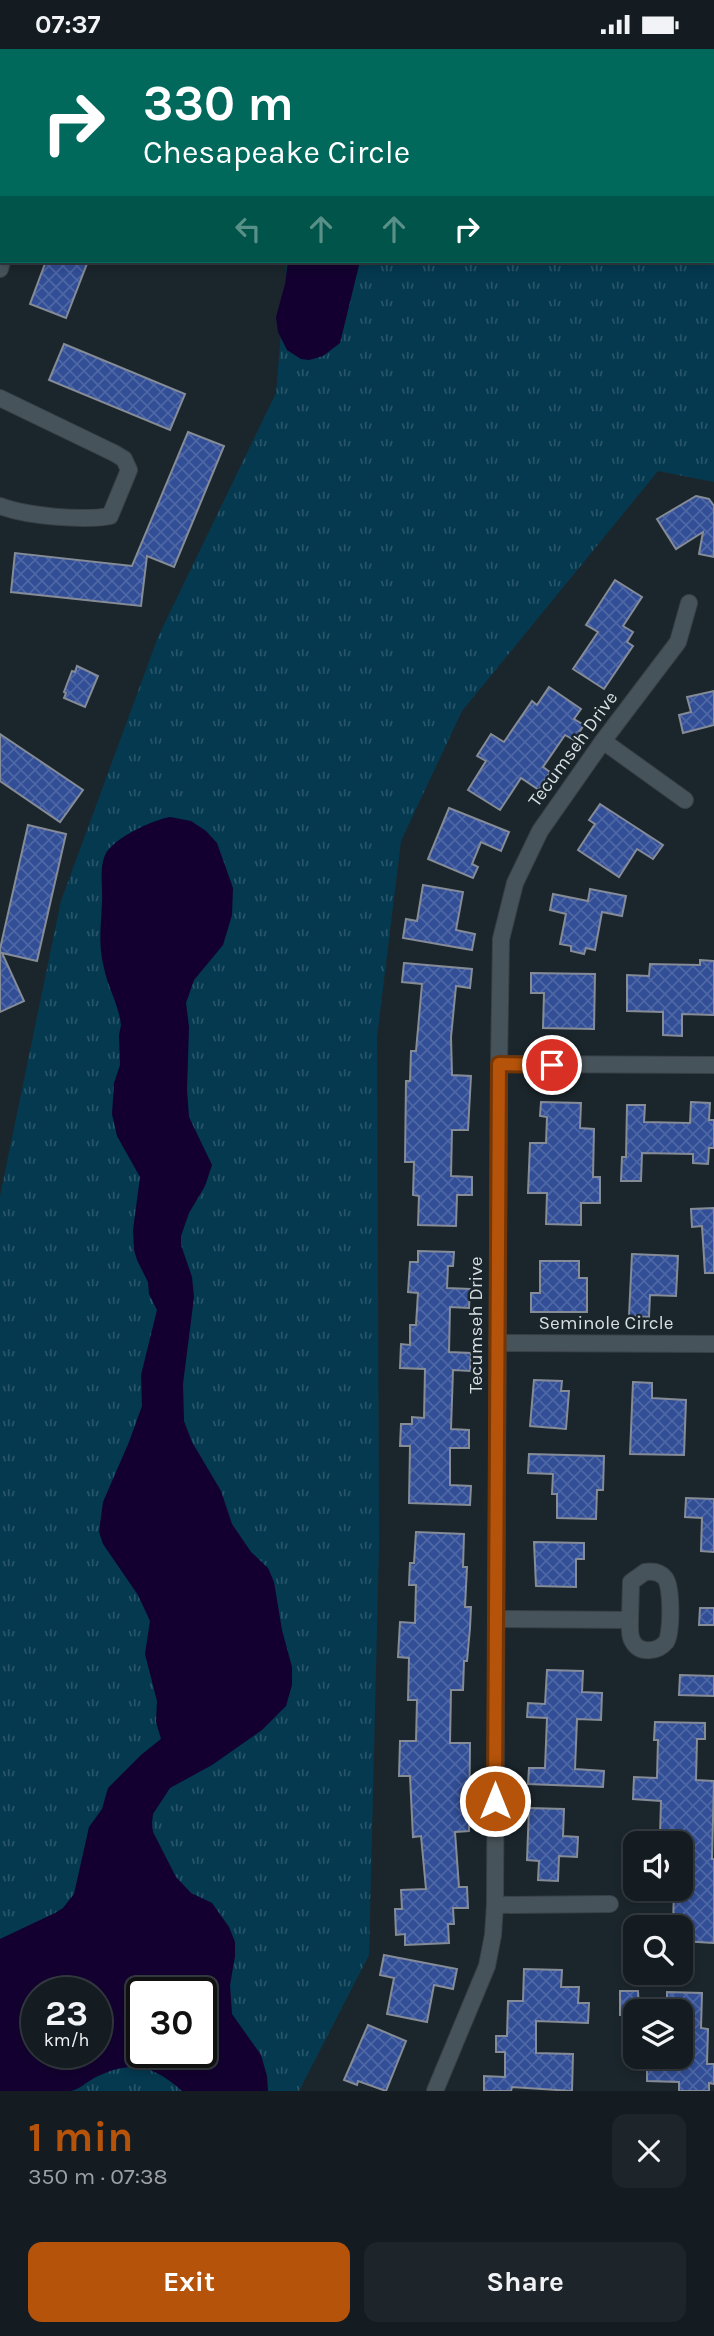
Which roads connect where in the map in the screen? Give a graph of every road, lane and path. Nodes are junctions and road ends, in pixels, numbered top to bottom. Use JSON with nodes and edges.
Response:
{"nodes":[{"id":1,"x":0,"y":398,"type":"edge"},
{"id":2,"x":0,"y":506,"type":"edge"},
{"id":3,"x":689,"y":603,"type":"dead end"},
{"id":4,"x":603,"y":741,"type":"junction"},
{"id":5,"x":685,"y":800,"type":"dead end"},
{"id":6,"x":499,"y":1064,"type":"junction"},
{"id":7,"x":714,"y":1065,"type":"edge"},
{"id":8,"x":497,"y":1343,"type":"junction"},
{"id":9,"x":714,"y":1344,"type":"edge"},
{"id":10,"x":496,"y":1619,"type":"junction"},
{"id":11,"x":630,"y":1620,"type":"junction"},
{"id":12,"x":610,"y":1904,"type":"dead end"},
{"id":13,"x":495,"y":1905,"type":"junction"},
{"id":14,"x":435,"y":2091,"type":"edge"}],
"edges":[{"from":1,"to":2,"type":"street"},
{"from":3,"to":4,"type":"street","name":"Tecumseh Drive"},
{"from":4,"to":5,"type":"street"},
{"from":4,"to":6,"type":"street","name":"Tecumseh Drive"},
{"from":6,"to":7,"type":"street"},
{"from":6,"to":8,"type":"street","name":"Tecumseh Drive"},
{"from":8,"to":9,"type":"street","name":"Seminole Circle"},
{"from":8,"to":10,"type":"street","name":"Tecumseh Drive"},
{"from":10,"to":11,"type":"street"},
{"from":10,"to":13,"type":"street","name":"Tecumseh Drive"},
{"from":11,"to":11,"type":"street"},
{"from":12,"to":13,"type":"street"},
{"from":13,"to":14,"type":"street","name":"Tecumseh Drive"}]}
